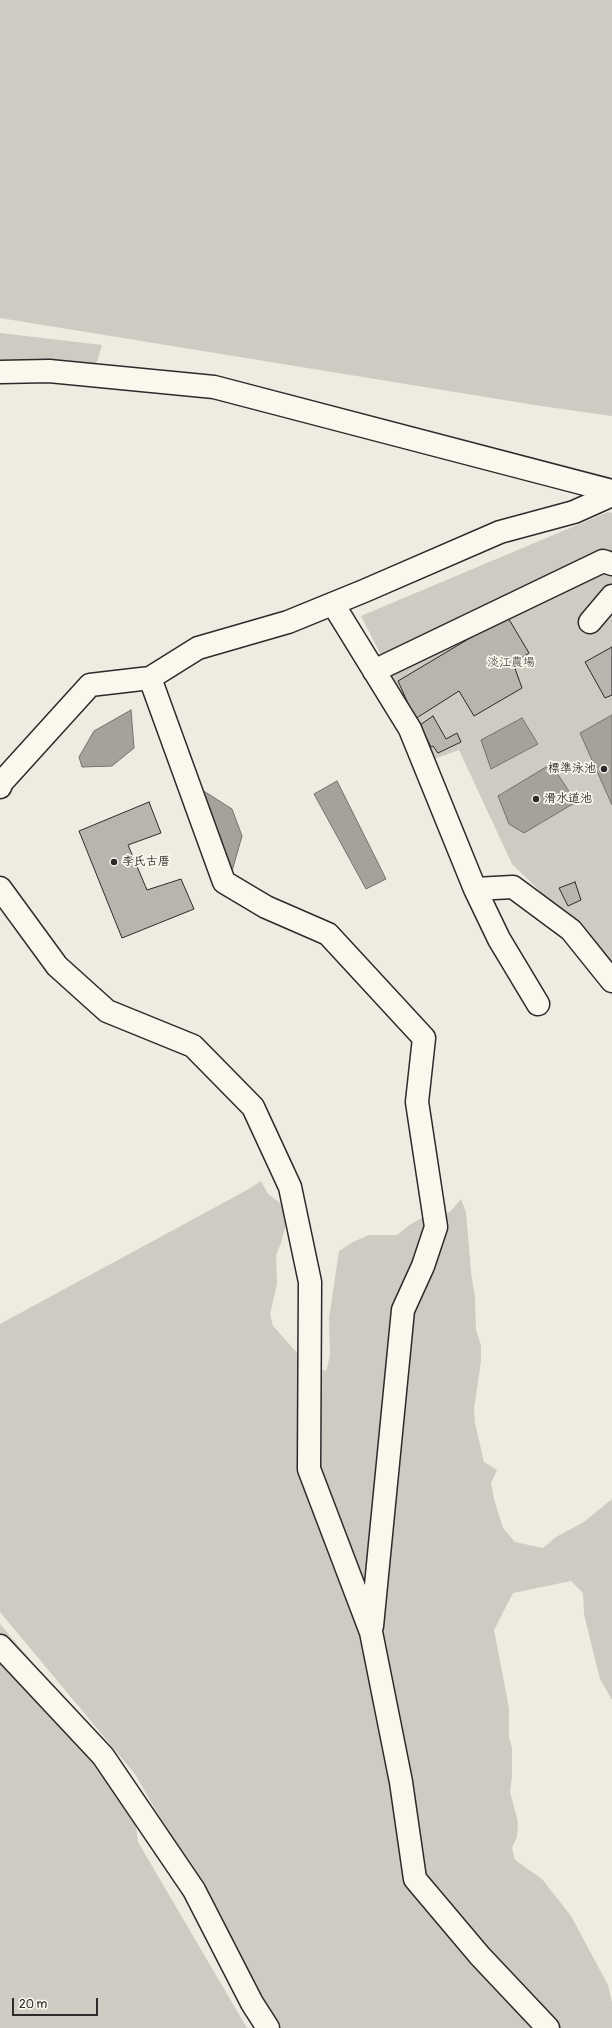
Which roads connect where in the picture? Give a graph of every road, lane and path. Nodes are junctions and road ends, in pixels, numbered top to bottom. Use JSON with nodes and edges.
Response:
{"nodes":[{"id":1,"x":0,"y":372,"type":"edge"},
{"id":2,"x":612,"y":491,"type":"edge"},
{"id":3,"x":612,"y":495,"type":"edge"},
{"id":4,"x":612,"y":564,"type":"edge"},
{"id":5,"x":612,"y":596,"type":"edge"},
{"id":6,"x":333,"y":604,"type":"junction"},
{"id":7,"x":590,"y":622,"type":"dead end"},
{"id":8,"x":374,"y":671,"type":"junction"},
{"id":9,"x":150,"y":678,"type":"junction"},
{"id":10,"x":0,"y":787,"type":"edge"},
{"id":11,"x":0,"y":888,"type":"edge"},
{"id":12,"x":476,"y":888,"type":"junction"},
{"id":13,"x":612,"y":981,"type":"edge"},
{"id":14,"x":538,"y":1004,"type":"dead end"},
{"id":15,"x":371,"y":1632,"type":"junction"},
{"id":16,"x":0,"y":1646,"type":"edge"},
{"id":17,"x":268,"y":2028,"type":"edge"},
{"id":18,"x":548,"y":2028,"type":"edge"}],
"edges":[{"from":1,"to":2,"type":"street"},
{"from":3,"to":6,"type":"street"},
{"from":4,"to":8,"type":"street"},
{"from":5,"to":7,"type":"street"},
{"from":6,"to":8,"type":"street"},
{"from":6,"to":9,"type":"street"},
{"from":8,"to":12,"type":"street"},
{"from":9,"to":10,"type":"street"},
{"from":9,"to":15,"type":"street"},
{"from":11,"to":15,"type":"street"},
{"from":12,"to":13,"type":"street"},
{"from":12,"to":14,"type":"street"},
{"from":15,"to":18,"type":"street"},
{"from":16,"to":17,"type":"street"}]}
